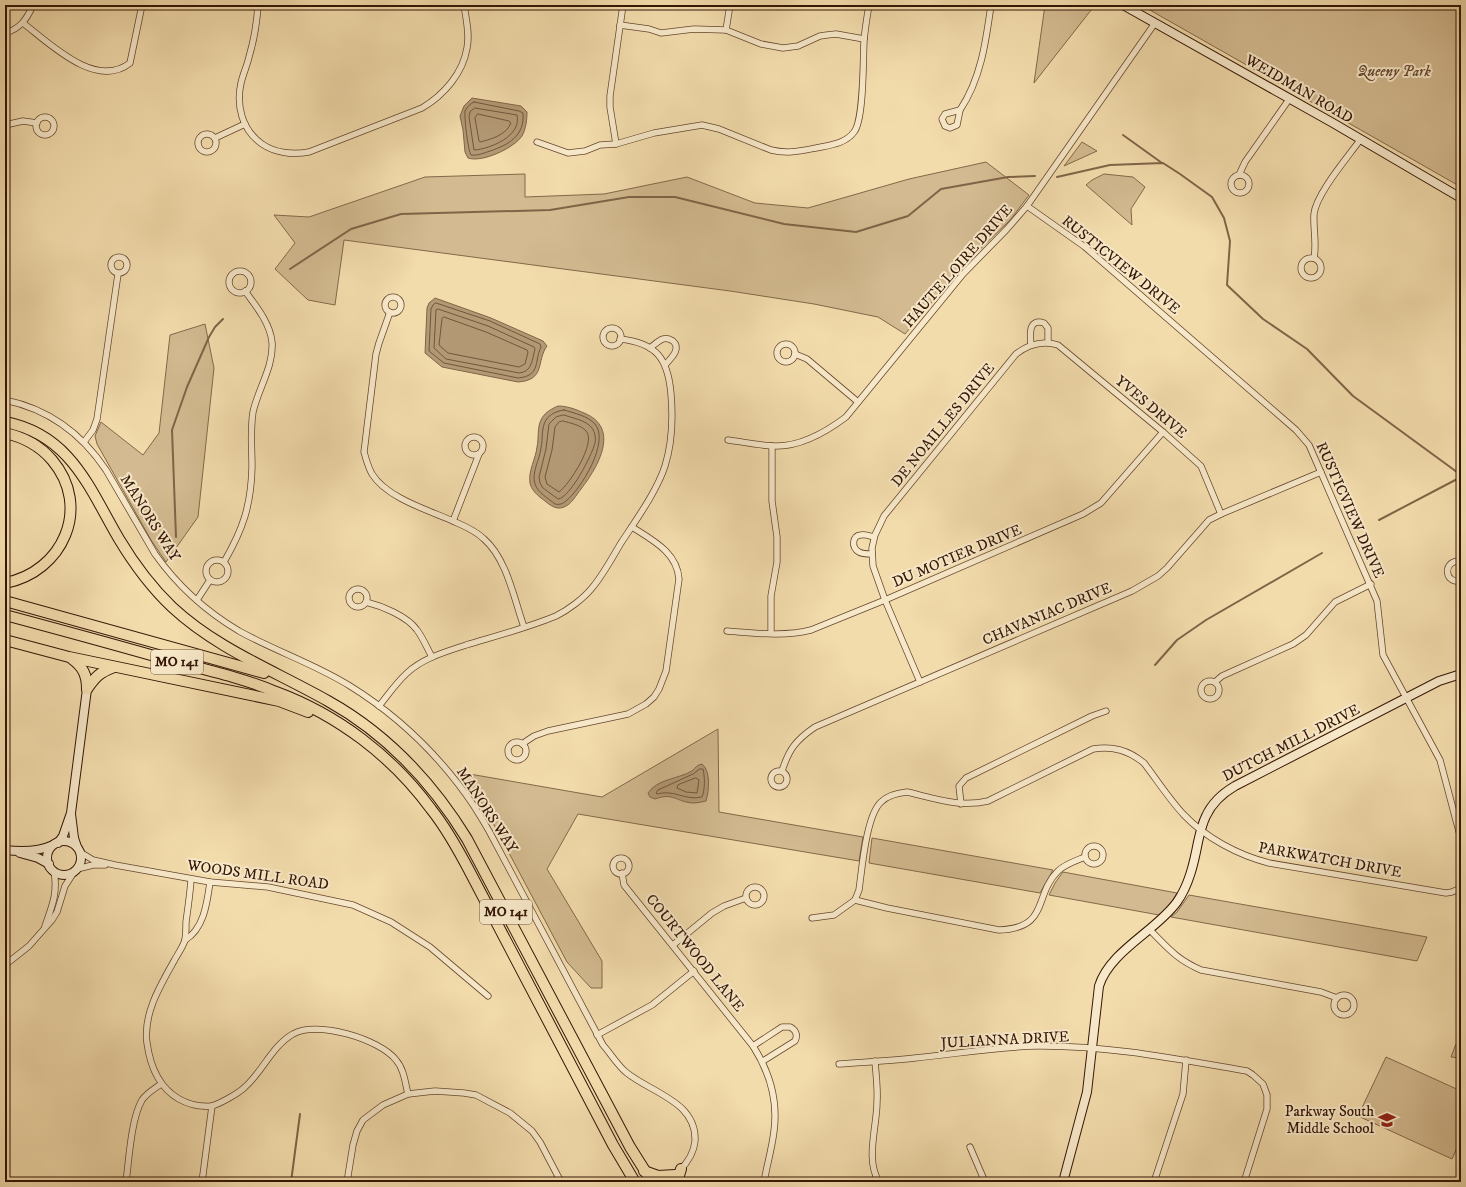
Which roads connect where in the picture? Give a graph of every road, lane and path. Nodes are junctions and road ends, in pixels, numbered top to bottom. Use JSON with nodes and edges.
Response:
{"nodes":[{"id":1,"x":33,"y":5,"type":"edge"},
{"id":2,"x":142,"y":5,"type":"edge"},
{"id":3,"x":258,"y":5,"type":"edge"},
{"id":4,"x":464,"y":5,"type":"edge"},
{"id":5,"x":623,"y":5,"type":"edge"},
{"id":6,"x":730,"y":5,"type":"edge"},
{"id":7,"x":869,"y":5,"type":"edge"},
{"id":8,"x":991,"y":5,"type":"edge"},
{"id":9,"x":1124,"y":5,"type":"edge"},
{"id":10,"x":23,"y":23,"type":"junction"},
{"id":11,"x":1155,"y":23,"type":"junction"},
{"id":12,"x":620,"y":25,"type":"junction"},
{"id":13,"x":726,"y":30,"type":"junction"},
{"id":14,"x":5,"y":33,"type":"edge"},
{"id":15,"x":864,"y":39,"type":"junction"},
{"id":16,"x":1290,"y":98,"type":"junction"},
{"id":17,"x":960,"y":110,"type":"dead end"},
{"id":18,"x":36,"y":123,"type":"dead end"},
{"id":19,"x":5,"y":124,"type":"edge"},
{"id":20,"x":245,"y":124,"type":"junction"},
{"id":21,"x":215,"y":138,"type":"dead end"},
{"id":22,"x":1360,"y":140,"type":"junction"},
{"id":23,"x":537,"y":142,"type":"dead end"},
{"id":24,"x":616,"y":144,"type":"junction"},
{"id":25,"x":1238,"y":175,"type":"dead end"},
{"id":26,"x":1461,"y":198,"type":"edge"},
{"id":27,"x":1027,"y":206,"type":"junction"},
{"id":28,"x":1314,"y":258,"type":"dead end"},
{"id":29,"x":118,"y":274,"type":"dead end"},
{"id":30,"x":246,"y":291,"type":"junction"},
{"id":31,"x":390,"y":312,"type":"dead end"},
{"id":32,"x":620,"y":338,"type":"dead end"},
{"id":33,"x":1045,"y":342,"type":"junction"},
{"id":34,"x":1031,"y":345,"type":"junction"},
{"id":35,"x":650,"y":348,"type":"junction"},
{"id":36,"x":795,"y":354,"type":"dead end"},
{"id":37,"x":665,"y":365,"type":"junction"},
{"id":38,"x":5,"y":400,"type":"edge"},
{"id":39,"x":858,"y":402,"type":"junction"},
{"id":40,"x":5,"y":422,"type":"edge"},
{"id":41,"x":1163,"y":432,"type":"junction"},
{"id":42,"x":5,"y":433,"type":"edge"},
{"id":43,"x":728,"y":440,"type":"dead end"},
{"id":44,"x":84,"y":442,"type":"junction"},
{"id":45,"x":772,"y":446,"type":"junction"},
{"id":46,"x":479,"y":454,"type":"dead end"},
{"id":47,"x":1321,"y":472,"type":"junction"},
{"id":48,"x":1221,"y":514,"type":"junction"},
{"id":49,"x":453,"y":521,"type":"junction"},
{"id":50,"x":632,"y":527,"type":"junction"},
{"id":51,"x":874,"y":537,"type":"junction"},
{"id":52,"x":872,"y":554,"type":"junction"},
{"id":53,"x":1461,"y":561,"type":"edge"},
{"id":54,"x":224,"y":562,"type":"junction"},
{"id":55,"x":210,"y":580,"type":"junction"},
{"id":56,"x":1461,"y":581,"type":"edge"},
{"id":57,"x":5,"y":583,"type":"edge"},
{"id":58,"x":1371,"y":584,"type":"junction"},
{"id":59,"x":196,"y":600,"type":"junction"},
{"id":60,"x":885,"y":600,"type":"junction"},
{"id":61,"x":5,"y":601,"type":"edge"},
{"id":62,"x":366,"y":602,"type":"dead end"},
{"id":63,"x":5,"y":615,"type":"edge"},
{"id":64,"x":524,"y":627,"type":"junction"},
{"id":65,"x":727,"y":631,"type":"dead end"},
{"id":66,"x":771,"y":633,"type":"junction"},
{"id":67,"x":5,"y":640,"type":"edge"},
{"id":68,"x":69,"y":657,"type":"junction"},
{"id":69,"x":432,"y":658,"type":"junction"},
{"id":70,"x":115,"y":667,"type":"junction"},
{"id":71,"x":1461,"y":674,"type":"edge"},
{"id":72,"x":920,"y":682,"type":"junction"},
{"id":73,"x":1215,"y":682,"type":"dead end"},
{"id":74,"x":87,"y":689,"type":"junction"},
{"id":75,"x":305,"y":689,"type":"junction"},
{"id":76,"x":1408,"y":698,"type":"junction"},
{"id":77,"x":379,"y":706,"type":"junction"},
{"id":78,"x":1106,"y":711,"type":"dead end"},
{"id":79,"x":342,"y":725,"type":"junction"},
{"id":80,"x":522,"y":744,"type":"dead end"},
{"id":81,"x":782,"y":771,"type":"dead end"},
{"id":82,"x":961,"y":804,"type":"junction"},
{"id":83,"x":71,"y":813,"type":"junction"},
{"id":84,"x":1201,"y":830,"type":"junction"},
{"id":85,"x":1461,"y":839,"type":"edge"},
{"id":86,"x":56,"y":844,"type":"junction"},
{"id":87,"x":5,"y":850,"type":"edge"},
{"id":88,"x":79,"y":850,"type":"junction"},
{"id":89,"x":15,"y":851,"type":"junction"},
{"id":90,"x":1085,"y":857,"type":"dead end"},
{"id":91,"x":115,"y":865,"type":"junction"},
{"id":92,"x":51,"y":868,"type":"junction"},
{"id":93,"x":75,"y":870,"type":"junction"},
{"id":94,"x":622,"y":873,"type":"dead end"},
{"id":95,"x":191,"y":880,"type":"junction"},
{"id":96,"x":210,"y":882,"type":"junction"},
{"id":97,"x":1461,"y":888,"type":"edge"},
{"id":98,"x":746,"y":898,"type":"dead end"},
{"id":99,"x":855,"y":900,"type":"junction"},
{"id":100,"x":812,"y":918,"type":"dead end"},
{"id":101,"x":44,"y":928,"type":"junction"},
{"id":102,"x":1149,"y":929,"type":"junction"},
{"id":103,"x":185,"y":940,"type":"junction"},
{"id":104,"x":673,"y":945,"type":"junction"},
{"id":105,"x":5,"y":964,"type":"edge"},
{"id":106,"x":694,"y":971,"type":"junction"},
{"id":107,"x":488,"y":996,"type":"dead end"},
{"id":108,"x":1337,"y":998,"type":"dead end"},
{"id":109,"x":597,"y":1034,"type":"junction"},
{"id":110,"x":754,"y":1046,"type":"junction"},
{"id":111,"x":1092,"y":1048,"type":"junction"},
{"id":112,"x":1186,"y":1060,"type":"junction"},
{"id":113,"x":762,"y":1061,"type":"junction"},
{"id":114,"x":875,"y":1061,"type":"junction"},
{"id":115,"x":839,"y":1064,"type":"dead end"},
{"id":116,"x":161,"y":1084,"type":"junction"},
{"id":117,"x":408,"y":1094,"type":"junction"},
{"id":118,"x":212,"y":1106,"type":"junction"},
{"id":119,"x":970,"y":1147,"type":"dead end"},
{"id":120,"x":626,"y":1169,"type":"junction"},
{"id":121,"x":644,"y":1171,"type":"junction"},
{"id":122,"x":678,"y":1175,"type":"edge"},
{"id":123,"x":126,"y":1182,"type":"edge"},
{"id":124,"x":202,"y":1182,"type":"edge"},
{"id":125,"x":347,"y":1182,"type":"edge"},
{"id":126,"x":561,"y":1182,"type":"edge"},
{"id":127,"x":625,"y":1182,"type":"edge"},
{"id":128,"x":634,"y":1182,"type":"edge"},
{"id":129,"x":652,"y":1182,"type":"edge"},
{"id":130,"x":663,"y":1182,"type":"edge"},
{"id":131,"x":764,"y":1182,"type":"edge"},
{"id":132,"x":879,"y":1182,"type":"edge"},
{"id":133,"x":985,"y":1182,"type":"edge"},
{"id":134,"x":1063,"y":1182,"type":"edge"},
{"id":135,"x":1154,"y":1182,"type":"edge"},
{"id":136,"x":1244,"y":1182,"type":"edge"}],
"edges":[{"from":1,"to":10,"type":"street"},
{"from":2,"to":10,"type":"street"},
{"from":3,"to":20,"type":"street"},
{"from":4,"to":20,"type":"street"},
{"from":5,"to":12,"type":"street"},
{"from":6,"to":13,"type":"street"},
{"from":7,"to":15,"type":"street"},
{"from":8,"to":17,"type":"street"},
{"from":9,"to":11,"type":"street","name":"WEIDMAN ROAD"},
{"from":10,"to":14,"type":"street"},
{"from":11,"to":16,"type":"street","name":"WEIDMAN ROAD"},
{"from":11,"to":27,"type":"street","name":"HAUTE LOIRE DRIVE"},
{"from":12,"to":13,"type":"street"},
{"from":12,"to":24,"type":"street"},
{"from":13,"to":15,"type":"street"},
{"from":15,"to":24,"type":"street"},
{"from":16,"to":22,"type":"street","name":"WEIDMAN ROAD"},
{"from":16,"to":25,"type":"street"},
{"from":18,"to":19,"type":"street"},
{"from":20,"to":21,"type":"street"},
{"from":22,"to":26,"type":"street","name":"WEIDMAN ROAD"},
{"from":22,"to":28,"type":"street"},
{"from":23,"to":24,"type":"street"},
{"from":27,"to":39,"type":"street","name":"HAUTE LOIRE DRIVE"},
{"from":27,"to":47,"type":"street","name":"RUSTICVIEW DRIVE"},
{"from":29,"to":44,"type":"street"},
{"from":30,"to":30,"type":"street"},
{"from":30,"to":54,"type":"street"},
{"from":31,"to":49,"type":"street"},
{"from":32,"to":35,"type":"street"},
{"from":33,"to":34,"type":"street","name":"DE NOAILLES DRIVE"},
{"from":33,"to":34,"type":"street"},
{"from":33,"to":41,"type":"street","name":"YVES DRIVE"},
{"from":34,"to":51,"type":"street","name":"DE NOAILLES DRIVE"},
{"from":35,"to":37,"type":"street"},
{"from":35,"to":37,"type":"street"},
{"from":36,"to":39,"type":"street"},
{"from":37,"to":50,"type":"street"},
{"from":38,"to":44,"type":"street","name":"MANORS WAY"},
{"from":39,"to":45,"type":"street","name":"HAUTE LOIRE DRIVE"},
{"from":40,"to":75,"type":"highway"},
{"from":41,"to":48,"type":"street","name":"YVES DRIVE"},
{"from":41,"to":60,"type":"street","name":"DU MOTIER DRIVE"},
{"from":42,"to":57,"type":"highway"},
{"from":43,"to":45,"type":"street","name":"HAUTE LOIRE DRIVE"},
{"from":44,"to":59,"type":"street","name":"MANORS WAY"},
{"from":45,"to":66,"type":"street"},
{"from":46,"to":49,"type":"street"},
{"from":47,"to":48,"type":"street","name":"CHAVANIAC DRIVE"},
{"from":47,"to":58,"type":"street","name":"RUSTICVIEW DRIVE"},
{"from":48,"to":72,"type":"street","name":"CHAVANIAC DRIVE"},
{"from":49,"to":64,"type":"street"},
{"from":50,"to":64,"type":"street"},
{"from":50,"to":80,"type":"street"},
{"from":51,"to":52,"type":"street","name":"DE NOAILLES DRIVE"},
{"from":51,"to":52,"type":"street"},
{"from":52,"to":60,"type":"street","name":"DE NOAILLES DRIVE"},
{"from":53,"to":56,"type":"street"},
{"from":54,"to":55,"type":"street"},
{"from":54,"to":55,"type":"street"},
{"from":55,"to":59,"type":"street"},
{"from":58,"to":73,"type":"street"},
{"from":58,"to":76,"type":"street","name":"RUSTICVIEW DRIVE"},
{"from":59,"to":77,"type":"street","name":"MANORS WAY"},
{"from":60,"to":66,"type":"street","name":"DU MOTIER DRIVE"},
{"from":60,"to":72,"type":"street","name":"DE NOAILLES DRIVE"},
{"from":61,"to":75,"type":"highway","number":"MO 141"},
{"from":62,"to":69,"type":"street"},
{"from":63,"to":79,"type":"highway","number":"MO 141"},
{"from":64,"to":69,"type":"street"},
{"from":65,"to":66,"type":"street","name":"DU MOTIER DRIVE"},
{"from":67,"to":68,"type":"highway"},
{"from":68,"to":70,"type":"highway"},
{"from":68,"to":74,"type":"highway"},
{"from":69,"to":77,"type":"street"},
{"from":70,"to":74,"type":"highway"},
{"from":70,"to":79,"type":"highway"},
{"from":71,"to":76,"type":"street","name":"DUTCH MILL DRIVE"},
{"from":72,"to":81,"type":"street","name":"CHAVANIAC DRIVE"},
{"from":74,"to":83,"type":"street"},
{"from":75,"to":121,"type":"highway","number":"MO 141"},
{"from":76,"to":84,"type":"street","name":"DUTCH MILL DRIVE"},
{"from":76,"to":85,"type":"street","name":"RUSTICVIEW DRIVE"},
{"from":77,"to":109,"type":"street","name":"MANORS WAY"},
{"from":78,"to":82,"type":"street"},
{"from":79,"to":120,"type":"highway","number":"MO 141"},
{"from":82,"to":84,"type":"street","name":"PARKWATCH DRIVE"},
{"from":82,"to":99,"type":"street","name":"PARKWATCH DRIVE"},
{"from":83,"to":86,"type":"street"},
{"from":83,"to":88,"type":"street"},
{"from":84,"to":97,"type":"street","name":"PARKWATCH DRIVE"},
{"from":84,"to":102,"type":"street","name":"DUTCH MILL DRIVE"},
{"from":86,"to":88,"type":"street"},
{"from":86,"to":89,"type":"street"},
{"from":86,"to":92,"type":"street"},
{"from":87,"to":89,"type":"street"},
{"from":88,"to":91,"type":"street","name":"WOODS MILL ROAD"},
{"from":88,"to":93,"type":"street"},
{"from":89,"to":92,"type":"street"},
{"from":90,"to":99,"type":"street"},
{"from":91,"to":93,"type":"street","name":"WOODS MILL ROAD"},
{"from":91,"to":95,"type":"street","name":"WOODS MILL ROAD"},
{"from":92,"to":93,"type":"street"},
{"from":92,"to":101,"type":"street"},
{"from":93,"to":101,"type":"street"},
{"from":94,"to":104,"type":"street","name":"COURTWOOD LANE"},
{"from":95,"to":96,"type":"street","name":"WOODS MILL ROAD"},
{"from":95,"to":103,"type":"street"},
{"from":96,"to":103,"type":"street"},
{"from":96,"to":107,"type":"street","name":"WOODS MILL ROAD"},
{"from":98,"to":104,"type":"street"},
{"from":99,"to":100,"type":"street"},
{"from":101,"to":105,"type":"street"},
{"from":102,"to":108,"type":"street"},
{"from":102,"to":111,"type":"street","name":"DUTCH MILL DRIVE"},
{"from":103,"to":116,"type":"street"},
{"from":104,"to":106,"type":"street","name":"COURTWOOD LANE"},
{"from":106,"to":109,"type":"street"},
{"from":106,"to":110,"type":"street","name":"COURTWOOD LANE"},
{"from":109,"to":122,"type":"street","name":"MANORS WAY"},
{"from":110,"to":113,"type":"street","name":"COURTWOOD LANE"},
{"from":110,"to":113,"type":"street"},
{"from":111,"to":112,"type":"street","name":"JULIANNA DRIVE"},
{"from":111,"to":114,"type":"street","name":"JULIANNA DRIVE"},
{"from":111,"to":134,"type":"street","name":"DUTCH MILL DRIVE"},
{"from":112,"to":135,"type":"street"},
{"from":112,"to":136,"type":"street","name":"JULIANNA DRIVE"},
{"from":113,"to":131,"type":"street","name":"COURTWOOD LANE"},
{"from":114,"to":115,"type":"street","name":"JULIANNA DRIVE"},
{"from":114,"to":132,"type":"street"},
{"from":116,"to":118,"type":"street"},
{"from":116,"to":123,"type":"street"},
{"from":117,"to":118,"type":"street"},
{"from":117,"to":125,"type":"street"},
{"from":117,"to":126,"type":"street"},
{"from":118,"to":124,"type":"street"},
{"from":119,"to":133,"type":"street"},
{"from":120,"to":127,"type":"highway"},
{"from":120,"to":128,"type":"highway","number":"MO 141"},
{"from":121,"to":122,"type":"highway"},
{"from":121,"to":129,"type":"highway","number":"MO 141"},
{"from":122,"to":130,"type":"street","name":"MANORS WAY"}]}
